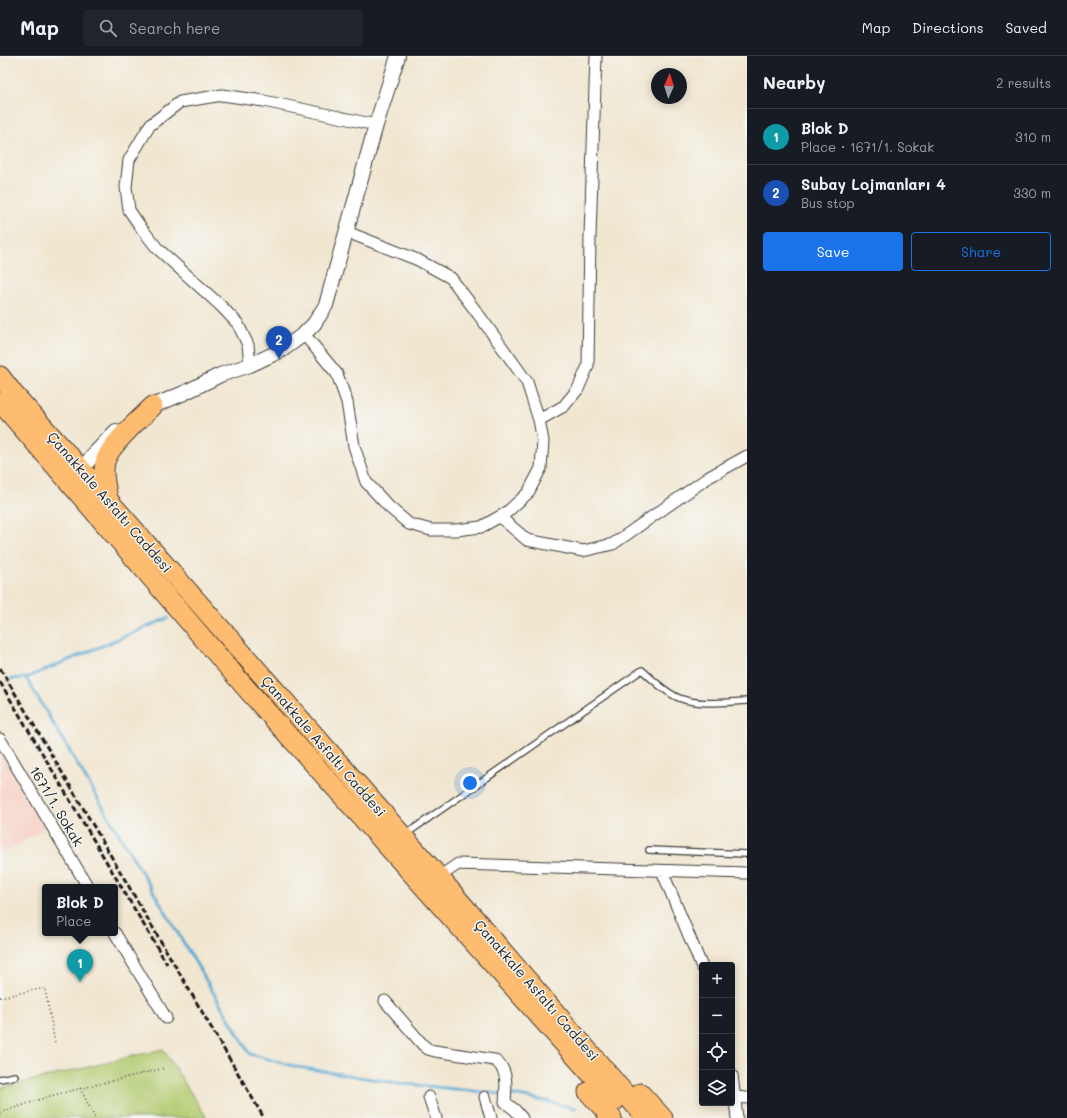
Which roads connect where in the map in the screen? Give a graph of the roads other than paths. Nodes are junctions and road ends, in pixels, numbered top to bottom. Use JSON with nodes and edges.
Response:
{"nodes":[{"id":1,"x":398,"y":56,"type":"edge"},
{"id":2,"x":596,"y":56,"type":"edge"},
{"id":3,"x":376,"y":125,"type":"junction"},
{"id":4,"x":347,"y":232,"type":"junction"},
{"id":5,"x":304,"y":334,"type":"junction"},
{"id":6,"x":250,"y":365,"type":"junction"},
{"id":7,"x":0,"y":376,"type":"edge"},
{"id":8,"x":0,"y":402,"type":"edge"},
{"id":9,"x":153,"y":406,"type":"junction"},
{"id":10,"x":539,"y":420,"type":"junction"},
{"id":11,"x":747,"y":456,"type":"edge"},
{"id":12,"x":82,"y":470,"type":"junction"},
{"id":13,"x":70,"y":484,"type":"junction"},
{"id":14,"x":109,"y":500,"type":"junction"},
{"id":15,"x":500,"y":517,"type":"junction"},
{"id":16,"x":747,"y":701,"type":"edge"},
{"id":17,"x":0,"y":740,"type":"edge"},
{"id":18,"x":402,"y":836,"type":"junction"},
{"id":19,"x":649,"y":850,"type":"dead end"},
{"id":20,"x":747,"y":854,"type":"edge"},
{"id":21,"x":662,"y":871,"type":"junction"},
{"id":22,"x":747,"y":873,"type":"edge"},
{"id":23,"x":439,"y":877,"type":"junction"},
{"id":24,"x":86,"y":884,"type":"edge"},
{"id":25,"x":117,"y":936,"type":"edge"},
{"id":26,"x":700,"y":962,"type":"edge"},
{"id":27,"x":518,"y":994,"type":"junction"},
{"id":28,"x":385,"y":1001,"type":"dead end"},
{"id":29,"x":166,"y":1018,"type":"dead end"},
{"id":30,"x":570,"y":1029,"type":"junction"},
{"id":31,"x":15,"y":1076,"type":"dead end"},
{"id":32,"x":0,"y":1079,"type":"edge"},
{"id":33,"x":429,"y":1097,"type":"dead end"},
{"id":34,"x":485,"y":1097,"type":"dead end"},
{"id":35,"x":735,"y":1097,"type":"joint"},
{"id":36,"x":747,"y":1098,"type":"edge"},
{"id":37,"x":608,"y":1115,"type":"edge"},
{"id":38,"x":436,"y":1118,"type":"edge"},
{"id":39,"x":491,"y":1118,"type":"edge"},
{"id":40,"x":522,"y":1118,"type":"edge"},
{"id":41,"x":630,"y":1118,"type":"edge"},
{"id":42,"x":646,"y":1118,"type":"edge"},
{"id":43,"x":663,"y":1118,"type":"edge"},
{"id":44,"x":737,"y":1118,"type":"edge"}],
"edges":[{"from":1,"to":3,"type":"street"},
{"from":2,"to":10,"type":"street"},
{"from":3,"to":4,"type":"street"},
{"from":3,"to":6,"type":"street"},
{"from":4,"to":5,"type":"street"},
{"from":4,"to":10,"type":"street"},
{"from":5,"to":6,"type":"street"},
{"from":5,"to":15,"type":"street"},
{"from":6,"to":9,"type":"street"},
{"from":7,"to":12,"type":"highway","name":"Çanakkale Asfaltı Caddesi"},
{"from":8,"to":13,"type":"highway","name":"Çanakkale Asfaltı Caddesi"},
{"from":9,"to":12,"type":"street"},
{"from":9,"to":14,"type":"highway"},
{"from":10,"to":15,"type":"street"},
{"from":11,"to":15,"type":"street"},
{"from":12,"to":13,"type":"street"},
{"from":12,"to":14,"type":"highway","name":"Çanakkale Asfaltı Caddesi"},
{"from":13,"to":27,"type":"highway","name":"Çanakkale Asfaltı Caddesi"},
{"from":14,"to":18,"type":"highway","name":"Çanakkale Asfaltı Caddesi"},
{"from":16,"to":18,"type":"lane"},
{"from":17,"to":24,"type":"street","name":"1671/1. Sokak"},
{"from":18,"to":23,"type":"highway","name":"Çanakkale Asfaltı Caddesi"},
{"from":19,"to":20,"type":"lane"},
{"from":21,"to":22,"type":"street"},
{"from":21,"to":23,"type":"street"},
{"from":21,"to":26,"type":"street"},
{"from":23,"to":30,"type":"highway","name":"Çanakkale Asfaltı Caddesi"},
{"from":25,"to":29,"type":"street"},
{"from":27,"to":37,"type":"highway"},
{"from":27,"to":41,"type":"highway","name":"Çanakkale Asfaltı Caddesi"},
{"from":28,"to":40,"type":"street"},
{"from":30,"to":42,"type":"highway","name":"Çanakkale Asfaltı Caddesi"},
{"from":30,"to":43,"type":"highway"},
{"from":31,"to":32,"type":"lane"},
{"from":33,"to":38,"type":"street"},
{"from":34,"to":39,"type":"street"},
{"from":35,"to":36,"type":"street"},
{"from":35,"to":44,"type":"street"}]}
